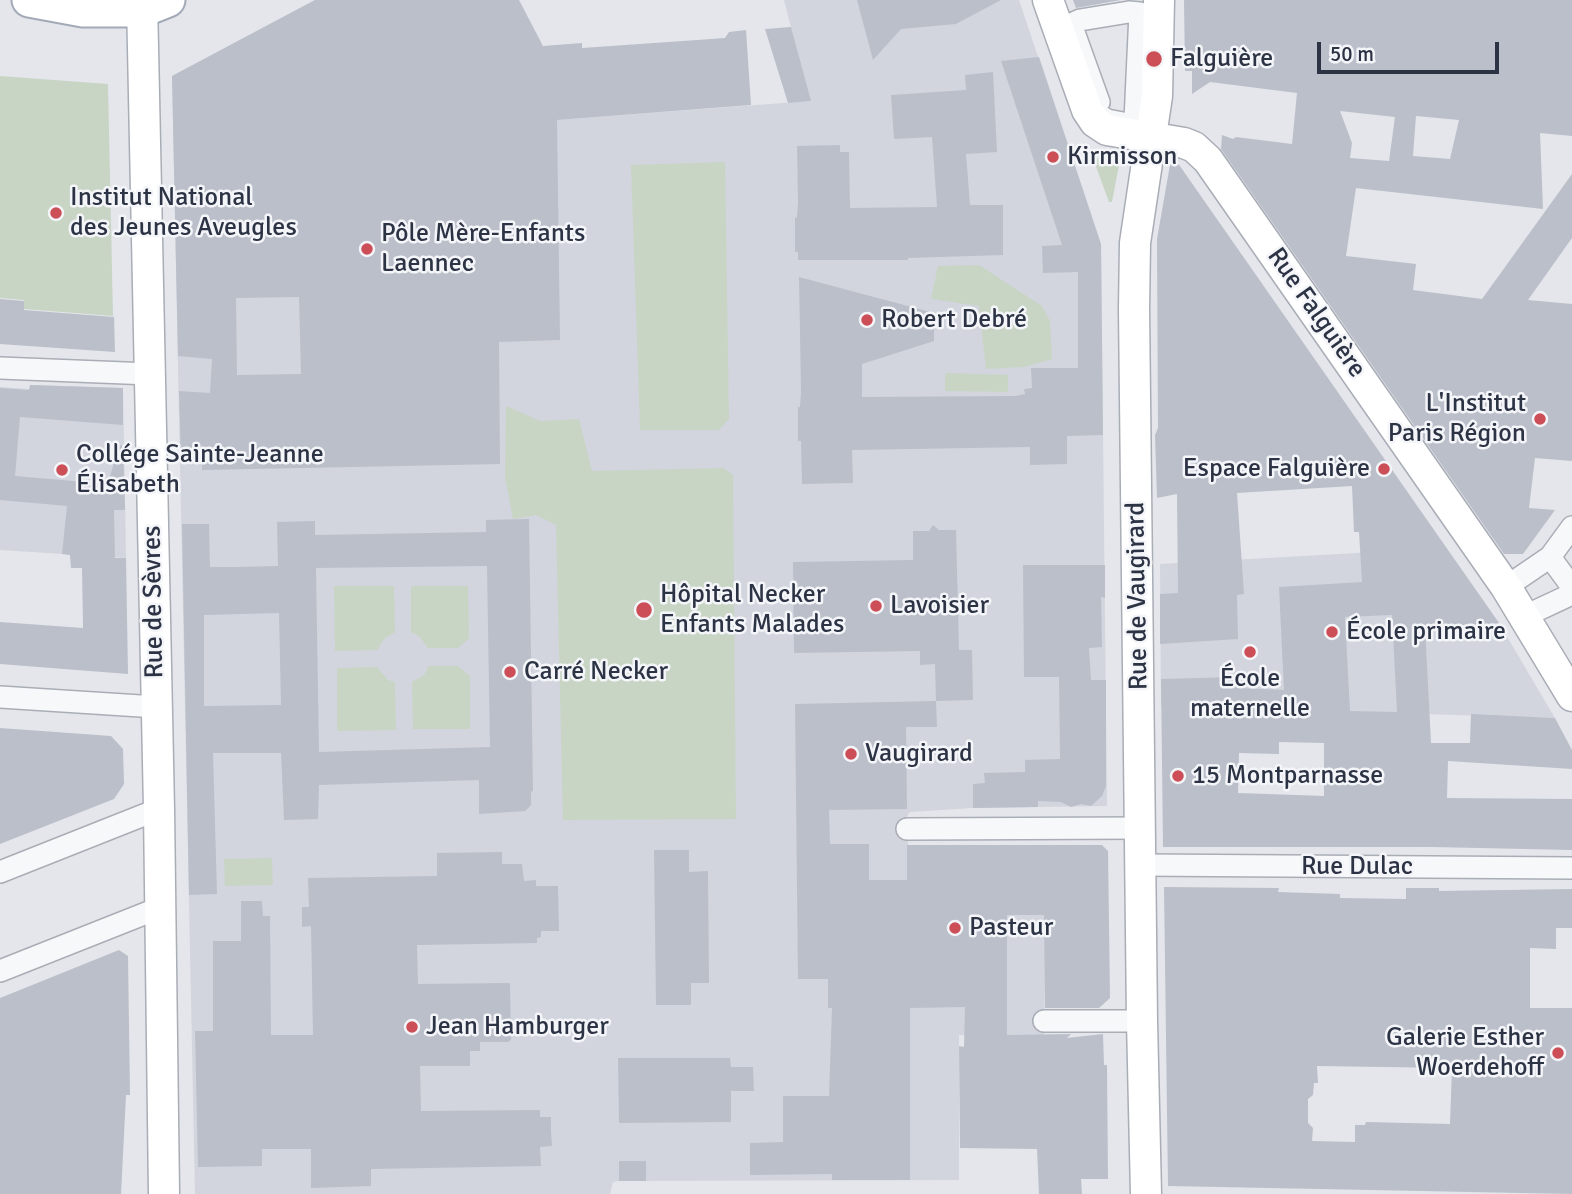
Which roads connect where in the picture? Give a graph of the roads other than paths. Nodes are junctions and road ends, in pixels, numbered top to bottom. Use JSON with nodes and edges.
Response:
{"nodes":[{"id":1,"x":29,"y":0,"type":"edge"},
{"id":2,"x":1048,"y":0,"type":"edge"},
{"id":3,"x":1159,"y":0,"type":"edge"},
{"id":4,"x":151,"y":3,"type":"edge"},
{"id":5,"x":1094,"y":107,"type":"joint"},
{"id":6,"x":1150,"y":138,"type":"junction"},
{"id":7,"x":0,"y":368,"type":"edge"},
{"id":8,"x":150,"y":374,"type":"junction"},
{"id":9,"x":1572,"y":527,"type":"edge"},
{"id":10,"x":1550,"y":557,"type":"junction"},
{"id":11,"x":1506,"y":587,"type":"junction"},
{"id":12,"x":1572,"y":587,"type":"edge"},
{"id":13,"x":1572,"y":594,"type":"edge"},
{"id":14,"x":1525,"y":616,"type":"junction"},
{"id":15,"x":0,"y":696,"type":"edge"},
{"id":16,"x":1572,"y":696,"type":"edge"},
{"id":17,"x":156,"y":708,"type":"junction"},
{"id":18,"x":159,"y":809,"type":"junction"},
{"id":19,"x":1141,"y":828,"type":"junction"},
{"id":20,"x":907,"y":829,"type":"dead end"},
{"id":21,"x":1141,"y":865,"type":"junction"},
{"id":22,"x":1572,"y":868,"type":"edge"},
{"id":23,"x":0,"y":872,"type":"edge"},
{"id":24,"x":159,"y":908,"type":"junction"},
{"id":25,"x":0,"y":971,"type":"edge"},
{"id":26,"x":1044,"y":1021,"type":"dead end"},
{"id":27,"x":1142,"y":1021,"type":"junction"},
{"id":28,"x":164,"y":1194,"type":"edge"},
{"id":29,"x":1146,"y":1194,"type":"edge"}],
"edges":[{"from":1,"to":4,"type":"main road"},
{"from":2,"to":6,"type":"main road","name":"Rue Falguière"},
{"from":3,"to":6,"type":"main road","name":"Rue de Vaugirard"},
{"from":4,"to":8,"type":"main road","name":"Rue de Sèvres"},
{"from":5,"to":5,"type":"street"},
{"from":6,"to":11,"type":"main road","name":"Rue Falguière"},
{"from":6,"to":19,"type":"main road","name":"Rue de Vaugirard"},
{"from":7,"to":8,"type":"street"},
{"from":8,"to":17,"type":"main road","name":"Rue de Sèvres"},
{"from":9,"to":10,"type":"street"},
{"from":10,"to":11,"type":"street"},
{"from":10,"to":12,"type":"street"},
{"from":11,"to":14,"type":"main road","name":"Rue Falguière"},
{"from":13,"to":14,"type":"street"},
{"from":14,"to":16,"type":"main road","name":"Rue Falguière"},
{"from":15,"to":17,"type":"street"},
{"from":17,"to":18,"type":"main road","name":"Rue de Sèvres"},
{"from":18,"to":23,"type":"street"},
{"from":18,"to":24,"type":"main road","name":"Rue de Sèvres"},
{"from":19,"to":20,"type":"street"},
{"from":19,"to":21,"type":"main road","name":"Rue de Vaugirard"},
{"from":21,"to":22,"type":"street","name":"Rue Dulac"},
{"from":21,"to":27,"type":"main road","name":"Rue de Vaugirard"},
{"from":24,"to":25,"type":"street"},
{"from":24,"to":28,"type":"main road","name":"Rue de Sèvres"},
{"from":26,"to":27,"type":"street"},
{"from":27,"to":29,"type":"main road","name":"Rue de Vaugirard"}]}
